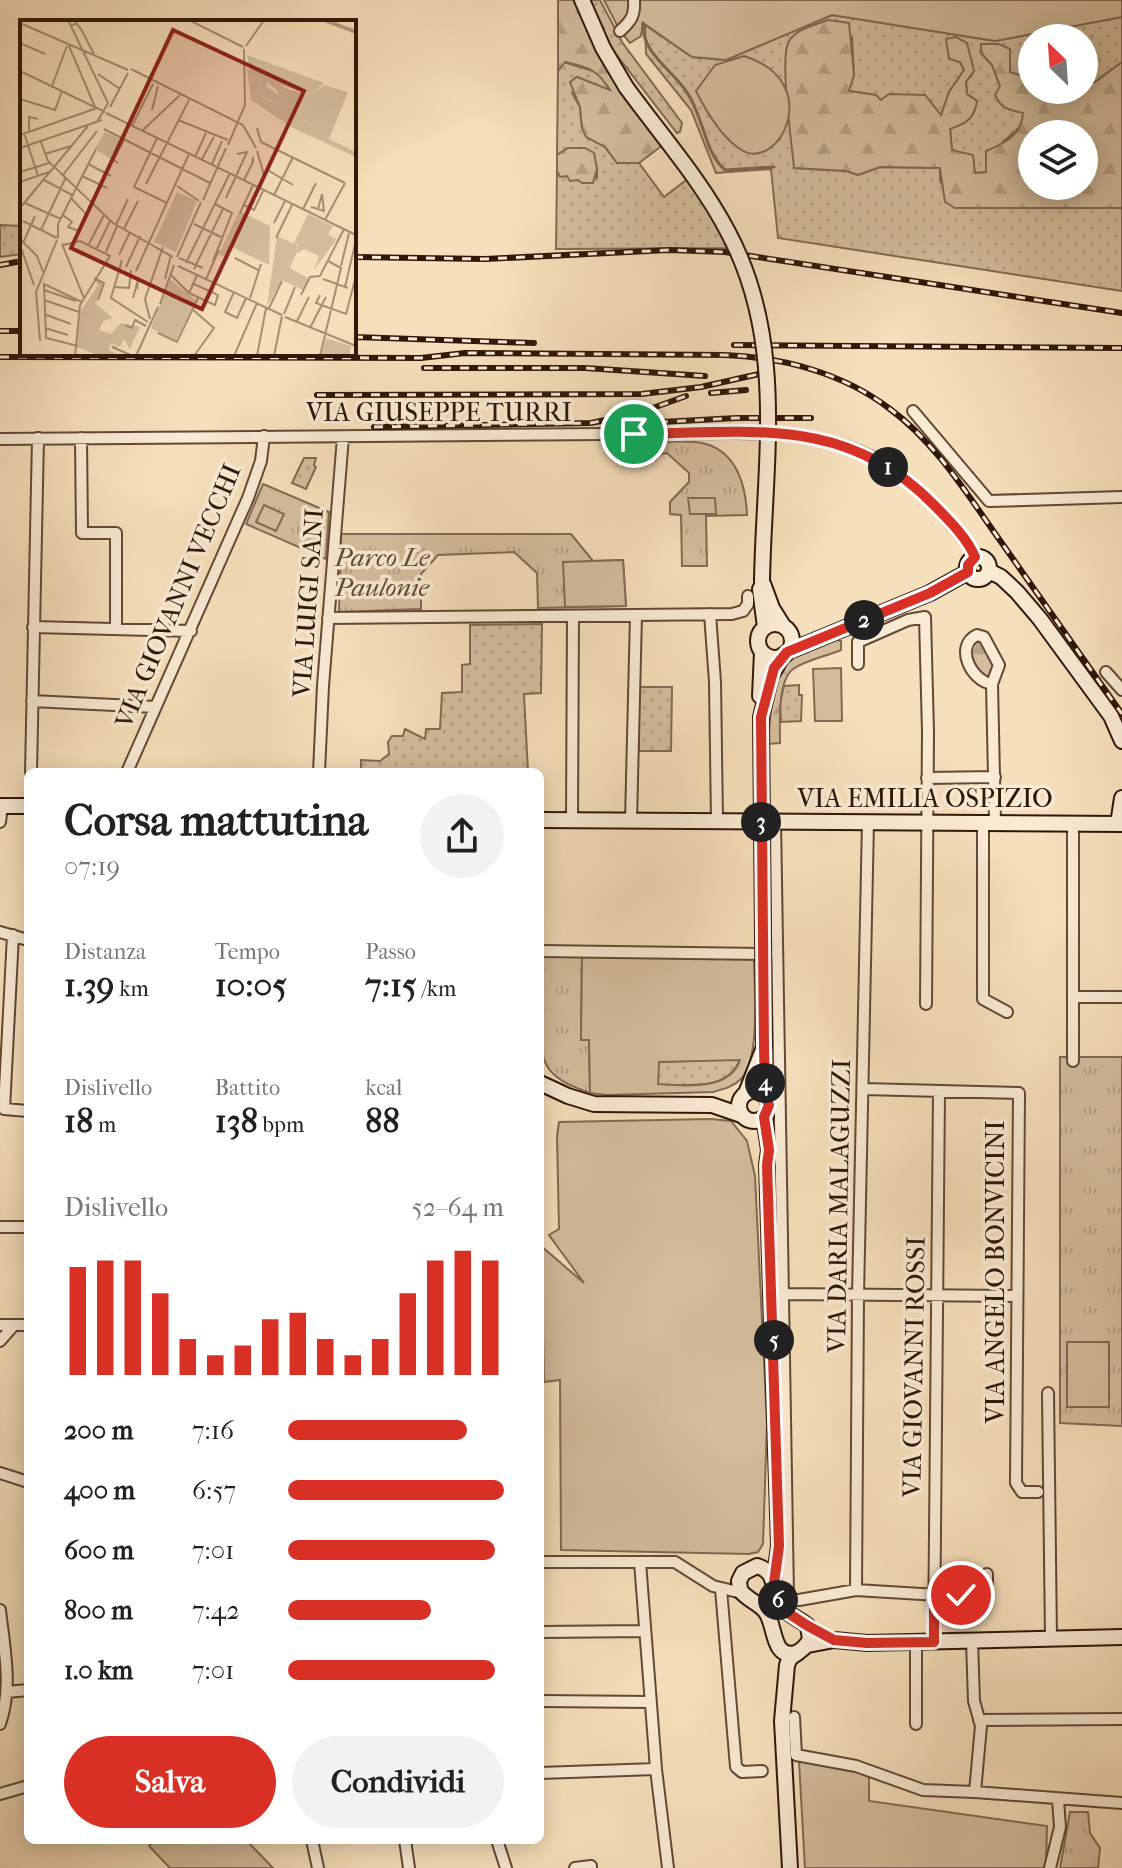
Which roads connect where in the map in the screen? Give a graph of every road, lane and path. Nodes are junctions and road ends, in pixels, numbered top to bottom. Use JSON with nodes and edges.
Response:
{"nodes":[{"id":1,"x":582,"y":0,"type":"edge"},
{"id":2,"x":634,"y":0,"type":"edge"},
{"id":3,"x":620,"y":31,"type":"dead end"},
{"id":4,"x":913,"y":411,"type":"dead end"},
{"id":5,"x":264,"y":436,"type":"junction"},
{"id":6,"x":343,"y":437,"type":"junction"},
{"id":7,"x":38,"y":438,"type":"junction"},
{"id":8,"x":81,"y":438,"type":"junction"},
{"id":9,"x":0,"y":439,"type":"edge"},
{"id":10,"x":1122,"y":497,"type":"edge"},
{"id":11,"x":975,"y":557,"type":"junction"},
{"id":12,"x":989,"y":571,"type":"junction"},
{"id":13,"x":968,"y":572,"type":"junction"},
{"id":14,"x":762,"y":581,"type":"junction"},
{"id":15,"x":748,"y":596,"type":"dead end"},
{"id":16,"x":710,"y":614,"type":"junction"},
{"id":17,"x":636,"y":615,"type":"junction"},
{"id":18,"x":573,"y":616,"type":"junction"},
{"id":19,"x":328,"y":618,"type":"junction"},
{"id":20,"x":784,"y":626,"type":"junction"},
{"id":21,"x":33,"y":627,"type":"junction"},
{"id":22,"x":765,"y":627,"type":"junction"},
{"id":23,"x":116,"y":629,"type":"junction"},
{"id":24,"x":191,"y":631,"type":"junction"},
{"id":25,"x":829,"y":634,"type":"junction"},
{"id":26,"x":762,"y":652,"type":"junction"},
{"id":27,"x":785,"y":654,"type":"junction"},
{"id":28,"x":858,"y":664,"type":"dead end"},
{"id":29,"x":1106,"y":672,"type":"dead end"},
{"id":30,"x":992,"y":684,"type":"junction"},
{"id":31,"x":1122,"y":690,"type":"edge"},
{"id":32,"x":32,"y":701,"type":"junction"},
{"id":33,"x":155,"y":707,"type":"junction"},
{"id":34,"x":761,"y":717,"type":"junction"},
{"id":35,"x":1122,"y":741,"type":"edge"},
{"id":36,"x":31,"y":768,"type":"edge"},
{"id":37,"x":129,"y":768,"type":"edge"},
{"id":38,"x":319,"y":768,"type":"edge"},
{"id":39,"x":995,"y":777,"type":"junction"},
{"id":40,"x":927,"y":778,"type":"junction"},
{"id":41,"x":1122,"y":798,"type":"edge"},
{"id":42,"x":1,"y":806,"type":"edge"},
{"id":43,"x":24,"y":806,"type":"edge"},
{"id":44,"x":544,"y":820,"type":"edge"},
{"id":45,"x":572,"y":820,"type":"junction"},
{"id":46,"x":631,"y":821,"type":"junction"},
{"id":47,"x":717,"y":821,"type":"junction"},
{"id":48,"x":775,"y":821,"type":"junction"},
{"id":49,"x":0,"y":822,"type":"edge"},
{"id":50,"x":868,"y":822,"type":"junction"},
{"id":51,"x":928,"y":822,"type":"junction"},
{"id":52,"x":989,"y":823,"type":"junction"},
{"id":53,"x":1073,"y":823,"type":"junction"},
{"id":54,"x":1120,"y":824,"type":"edge"},
{"id":55,"x":0,"y":932,"type":"edge"},
{"id":56,"x":13,"y":935,"type":"junction"},
{"id":57,"x":24,"y":939,"type":"edge"},
{"id":58,"x":544,"y":951,"type":"edge"},
{"id":59,"x":778,"y":954,"type":"junction"},
{"id":60,"x":1073,"y":997,"type":"junction"},
{"id":61,"x":1122,"y":997,"type":"edge"},
{"id":62,"x":926,"y":1004,"type":"dead end"},
{"id":63,"x":1007,"y":1012,"type":"dead end"},
{"id":64,"x":764,"y":1047,"type":"junction"},
{"id":65,"x":1073,"y":1061,"type":"dead end"},
{"id":66,"x":544,"y":1085,"type":"edge"},
{"id":67,"x":864,"y":1089,"type":"junction"},
{"id":68,"x":939,"y":1092,"type":"junction"},
{"id":69,"x":745,"y":1094,"type":"junction"},
{"id":70,"x":765,"y":1096,"type":"junction"},
{"id":71,"x":712,"y":1105,"type":"junction"},
{"id":72,"x":2,"y":1110,"type":"edge"},
{"id":73,"x":24,"y":1111,"type":"edge"},
{"id":74,"x":764,"y":1117,"type":"junction"},
{"id":75,"x":745,"y":1118,"type":"junction"},
{"id":76,"x":767,"y":1165,"type":"junction"},
{"id":77,"x":0,"y":1227,"type":"edge"},
{"id":78,"x":24,"y":1227,"type":"edge"},
{"id":79,"x":783,"y":1294,"type":"junction"},
{"id":80,"x":937,"y":1295,"type":"junction"},
{"id":81,"x":858,"y":1296,"type":"junction"},
{"id":82,"x":1017,"y":1296,"type":"junction"},
{"id":83,"x":0,"y":1325,"type":"edge"},
{"id":84,"x":14,"y":1325,"type":"junction"},
{"id":85,"x":24,"y":1325,"type":"edge"},
{"id":86,"x":0,"y":1341,"type":"edge"},
{"id":87,"x":1048,"y":1393,"type":"dead end"},
{"id":88,"x":0,"y":1473,"type":"edge"},
{"id":89,"x":24,"y":1481,"type":"edge"},
{"id":90,"x":1038,"y":1492,"type":"dead end"},
{"id":91,"x":777,"y":1533,"type":"junction"},
{"id":92,"x":544,"y":1562,"type":"edge"},
{"id":93,"x":640,"y":1562,"type":"junction"},
{"id":94,"x":757,"y":1566,"type":"junction"},
{"id":95,"x":987,"y":1574,"type":"dead end"},
{"id":96,"x":740,"y":1578,"type":"junction"},
{"id":97,"x":705,"y":1581,"type":"junction"},
{"id":98,"x":774,"y":1583,"type":"junction"},
{"id":99,"x":721,"y":1589,"type":"junction"},
{"id":100,"x":856,"y":1590,"type":"junction"},
{"id":101,"x":742,"y":1593,"type":"junction"},
{"id":102,"x":934,"y":1593,"type":"junction"},
{"id":103,"x":0,"y":1610,"type":"edge"},
{"id":104,"x":808,"y":1626,"type":"junction"},
{"id":105,"x":645,"y":1631,"type":"junction"},
{"id":106,"x":544,"y":1632,"type":"edge"},
{"id":107,"x":1122,"y":1637,"type":"edge"},
{"id":108,"x":1051,"y":1639,"type":"junction"},
{"id":109,"x":834,"y":1640,"type":"junction"},
{"id":110,"x":972,"y":1641,"type":"junction"},
{"id":111,"x":916,"y":1642,"type":"junction"},
{"id":112,"x":934,"y":1642,"type":"junction"},
{"id":113,"x":777,"y":1646,"type":"junction"},
{"id":114,"x":803,"y":1648,"type":"junction"},
{"id":115,"x":24,"y":1690,"type":"edge"},
{"id":116,"x":7,"y":1692,"type":"junction"},
{"id":117,"x":544,"y":1701,"type":"edge"},
{"id":118,"x":651,"y":1702,"type":"junction"},
{"id":119,"x":788,"y":1719,"type":"junction"},
{"id":120,"x":1122,"y":1719,"type":"edge"},
{"id":121,"x":979,"y":1720,"type":"junction"},
{"id":122,"x":0,"y":1724,"type":"edge"},
{"id":123,"x":916,"y":1724,"type":"dead end"},
{"id":124,"x":656,"y":1769,"type":"junction"},
{"id":125,"x":762,"y":1771,"type":"dead end"},
{"id":126,"x":544,"y":1773,"type":"edge"},
{"id":127,"x":24,"y":1787,"type":"edge"},
{"id":128,"x":975,"y":1792,"type":"junction"},
{"id":129,"x":0,"y":1794,"type":"edge"},
{"id":130,"x":1058,"y":1800,"type":"junction"},
{"id":131,"x":1122,"y":1803,"type":"edge"},
{"id":132,"x":313,"y":1844,"type":"edge"},
{"id":133,"x":406,"y":1844,"type":"edge"},
{"id":134,"x":498,"y":1844,"type":"edge"},
{"id":135,"x":318,"y":1868,"type":"edge"},
{"id":136,"x":409,"y":1868,"type":"edge"},
{"id":137,"x":506,"y":1868,"type":"edge"},
{"id":138,"x":575,"y":1868,"type":"edge"},
{"id":139,"x":591,"y":1868,"type":"edge"},
{"id":140,"x":668,"y":1868,"type":"edge"},
{"id":141,"x":790,"y":1868,"type":"edge"},
{"id":142,"x":1050,"y":1868,"type":"edge"}],
"edges":[{"from":1,"to":14,"type":"main road","bridge":true},
{"from":2,"to":3,"type":"street"},
{"from":4,"to":10,"type":"street"},
{"from":5,"to":6,"type":"street","name":"VIA GIUSEPPE TURRI"},
{"from":5,"to":8,"type":"street","name":"VIA GIUSEPPE TURRI"},
{"from":5,"to":24,"type":"street","name":"VIA GIOVANNI VECCHI"},
{"from":6,"to":11,"type":"street","name":"VIA GIUSEPPE TURRI"},
{"from":6,"to":19,"type":"street","name":"VIA LUIGI SANI"},
{"from":7,"to":8,"type":"street","name":"VIA GIUSEPPE TURRI"},
{"from":7,"to":9,"type":"street","name":"VIA GIUSEPPE TURRI"},
{"from":7,"to":21,"type":"street"},
{"from":8,"to":23,"type":"street"},
{"from":11,"to":12,"type":"main road"},
{"from":11,"to":13,"type":"main road"},
{"from":12,"to":13,"type":"main road"},
{"from":12,"to":35,"type":"main road"},
{"from":13,"to":25,"type":"main road"},
{"from":14,"to":20,"type":"main road"},
{"from":14,"to":22,"type":"main road"},
{"from":15,"to":16,"type":"street"},
{"from":16,"to":17,"type":"street"},
{"from":16,"to":47,"type":"street"},
{"from":17,"to":18,"type":"street"},
{"from":17,"to":46,"type":"street"},
{"from":18,"to":19,"type":"street"},
{"from":18,"to":45,"type":"street"},
{"from":19,"to":38,"type":"street","name":"VIA LUIGI SANI"},
{"from":20,"to":22,"type":"main road"},
{"from":20,"to":25,"type":"main road"},
{"from":20,"to":27,"type":"main road"},
{"from":21,"to":23,"type":"street"},
{"from":21,"to":32,"type":"street"},
{"from":22,"to":26,"type":"main road"},
{"from":23,"to":24,"type":"street"},
{"from":24,"to":33,"type":"street","name":"VIA GIOVANNI VECCHI"},
{"from":25,"to":27,"type":"main road"},
{"from":26,"to":27,"type":"main road"},
{"from":26,"to":34,"type":"main road"},
{"from":27,"to":34,"type":"main road"},
{"from":28,"to":40,"type":"street"},
{"from":29,"to":31,"type":"street"},
{"from":30,"to":30,"type":"street"},
{"from":30,"to":39,"type":"street"},
{"from":32,"to":33,"type":"street"},
{"from":32,"to":36,"type":"street"},
{"from":33,"to":37,"type":"street","name":"VIA GIOVANNI VECCHI"},
{"from":34,"to":64,"type":"main road","bridge":true},
{"from":39,"to":40,"type":"street"},
{"from":39,"to":52,"type":"street"},
{"from":40,"to":51,"type":"street"},
{"from":41,"to":54,"type":"main road"},
{"from":42,"to":43,"type":"main road"},
{"from":42,"to":49,"type":"street"},
{"from":44,"to":45,"type":"main road","name":"VIA EMILIA OSPIZIO"},
{"from":45,"to":46,"type":"main road","name":"VIA EMILIA OSPIZIO"},
{"from":46,"to":47,"type":"main road","name":"VIA EMILIA OSPIZIO"},
{"from":47,"to":48,"type":"main road","name":"VIA EMILIA OSPIZIO"},
{"from":48,"to":50,"type":"main road","name":"VIA EMILIA OSPIZIO"},
{"from":48,"to":59,"type":"street"},
{"from":50,"to":51,"type":"main road","name":"VIA EMILIA OSPIZIO"},
{"from":50,"to":67,"type":"street","name":"VIA DARIA MALAGUZZI"},
{"from":51,"to":52,"type":"main road","name":"VIA EMILIA OSPIZIO"},
{"from":51,"to":62,"type":"street"},
{"from":52,"to":53,"type":"main road","name":"VIA EMILIA OSPIZIO"},
{"from":52,"to":63,"type":"street"},
{"from":53,"to":54,"type":"main road","name":"VIA EMILIA OSPIZIO"},
{"from":53,"to":60,"type":"street"},
{"from":55,"to":56,"type":"street"},
{"from":56,"to":57,"type":"street"},
{"from":56,"to":72,"type":"street"},
{"from":58,"to":59,"type":"street"},
{"from":59,"to":79,"type":"street"},
{"from":60,"to":61,"type":"street"},
{"from":60,"to":65,"type":"street"},
{"from":64,"to":69,"type":"main road"},
{"from":64,"to":70,"type":"main road"},
{"from":66,"to":71,"type":"main road"},
{"from":67,"to":68,"type":"street","name":"VIA ANGELO BONVICINI"},
{"from":67,"to":81,"type":"street","name":"VIA DARIA MALAGUZZI"},
{"from":68,"to":80,"type":"street","name":"VIA GIOVANNI ROSSI"},
{"from":68,"to":82,"type":"street","name":"VIA ANGELO BONVICINI"},
{"from":69,"to":70,"type":"main road"},
{"from":69,"to":71,"type":"main road"},
{"from":69,"to":75,"type":"main road"},
{"from":70,"to":74,"type":"main road"},
{"from":71,"to":75,"type":"main road"},
{"from":72,"to":73,"type":"street"},
{"from":74,"to":75,"type":"main road"},
{"from":74,"to":76,"type":"main road"},
{"from":75,"to":76,"type":"main road"},
{"from":76,"to":91,"type":"main road"},
{"from":77,"to":78,"type":"street"},
{"from":79,"to":81,"type":"street"},
{"from":79,"to":100,"type":"street"},
{"from":80,"to":81,"type":"street"},
{"from":80,"to":82,"type":"street"},
{"from":80,"to":102,"type":"street","name":"VIA GIOVANNI ROSSI"},
{"from":81,"to":100,"type":"street","name":"VIA DARIA MALAGUZZI"},
{"from":82,"to":90,"type":"street","name":"VIA ANGELO BONVICINI"},
{"from":83,"to":84,"type":"street"},
{"from":84,"to":85,"type":"street"},
{"from":84,"to":86,"type":"street"},
{"from":87,"to":108,"type":"street"},
{"from":88,"to":89,"type":"street"},
{"from":91,"to":94,"type":"main road"},
{"from":91,"to":98,"type":"main road"},
{"from":92,"to":93,"type":"street"},
{"from":93,"to":97,"type":"street"},
{"from":93,"to":105,"type":"street"},
{"from":94,"to":96,"type":"main road"},
{"from":94,"to":98,"type":"main road"},
{"from":95,"to":102,"type":"street"},
{"from":96,"to":97,"type":"street"},
{"from":96,"to":101,"type":"main road"},
{"from":97,"to":99,"type":"street"},
{"from":98,"to":104,"type":"main road"},
{"from":99,"to":101,"type":"street"},
{"from":99,"to":125,"type":"street"},
{"from":100,"to":102,"type":"street"},
{"from":101,"to":113,"type":"main road"},
{"from":102,"to":112,"type":"street","name":"VIA GIOVANNI ROSSI"},
{"from":103,"to":116,"type":"street"},
{"from":104,"to":109,"type":"main road"},
{"from":104,"to":114,"type":"main road"},
{"from":105,"to":106,"type":"street"},
{"from":105,"to":118,"type":"street"},
{"from":107,"to":108,"type":"main road"},
{"from":108,"to":110,"type":"main road"},
{"from":109,"to":111,"type":"main road"},
{"from":109,"to":114,"type":"main road"},
{"from":110,"to":112,"type":"main road"},
{"from":110,"to":121,"type":"street"},
{"from":111,"to":112,"type":"main road"},
{"from":111,"to":123,"type":"street"},
{"from":113,"to":114,"type":"main road"},
{"from":113,"to":119,"type":"main road"},
{"from":114,"to":119,"type":"main road"},
{"from":115,"to":116,"type":"street"},
{"from":116,"to":122,"type":"street"},
{"from":117,"to":118,"type":"street"},
{"from":118,"to":124,"type":"street"},
{"from":119,"to":128,"type":"street"},
{"from":119,"to":141,"type":"main road"},
{"from":120,"to":121,"type":"street"},
{"from":121,"to":128,"type":"street"},
{"from":124,"to":126,"type":"street"},
{"from":124,"to":140,"type":"street"},
{"from":127,"to":129,"type":"street"},
{"from":128,"to":130,"type":"street"},
{"from":130,"to":131,"type":"street"},
{"from":130,"to":142,"type":"street"},
{"from":132,"to":135,"type":"street"},
{"from":133,"to":136,"type":"street"},
{"from":134,"to":137,"type":"street"},
{"from":138,"to":139,"type":"street"}]}
